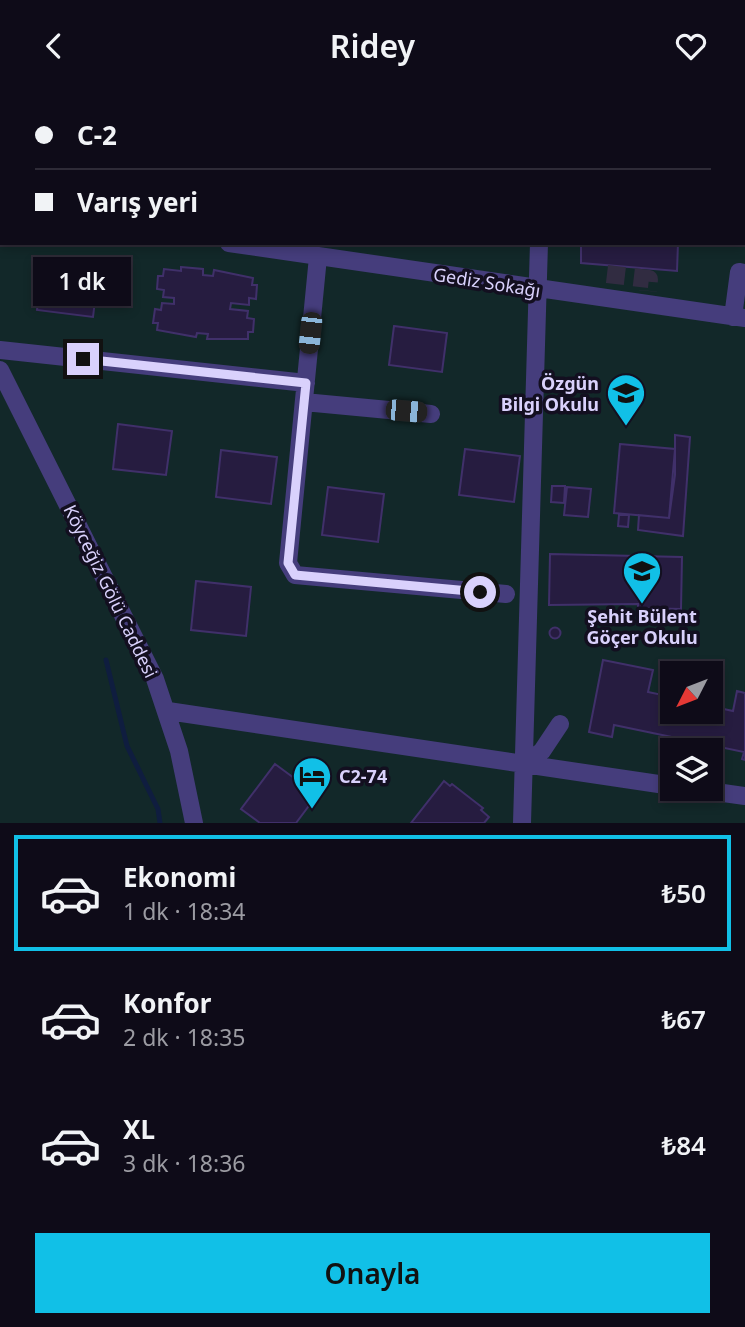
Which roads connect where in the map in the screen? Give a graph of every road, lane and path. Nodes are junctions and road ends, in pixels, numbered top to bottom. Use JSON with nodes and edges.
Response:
{"nodes":[{"id":1,"x":246,"y":245,"type":"edge"},
{"id":2,"x":539,"y":245,"type":"edge"},
{"id":3,"x":318,"y":257,"type":"junction"},
{"id":4,"x":745,"y":273,"type":"edge"},
{"id":5,"x":537,"y":289,"type":"junction"},
{"id":6,"x":739,"y":317,"type":"edge"},
{"id":7,"x":0,"y":350,"type":"edge"},
{"id":8,"x":0,"y":370,"type":"edge"},
{"id":9,"x":306,"y":383,"type":"junction"},
{"id":10,"x":304,"y":402,"type":"junction"},
{"id":11,"x":431,"y":414,"type":"dead end"},
{"id":12,"x":506,"y":594,"type":"dead end"},
{"id":13,"x":168,"y":711,"type":"junction"},
{"id":14,"x":560,"y":724,"type":"dead end"},
{"id":15,"x":524,"y":765,"type":"junction"},
{"id":16,"x":660,"y":784,"type":"edge"},
{"id":17,"x":723,"y":793,"type":"edge"},
{"id":18,"x":745,"y":796,"type":"edge"},
{"id":19,"x":194,"y":823,"type":"edge"},
{"id":20,"x":523,"y":823,"type":"edge"}],
"edges":[{"from":1,"to":3,"type":"street","name":"Gediz Sokağı"},
{"from":2,"to":5,"type":"street"},
{"from":3,"to":5,"type":"street","name":"Gediz Sokağı"},
{"from":3,"to":9,"type":"street"},
{"from":4,"to":6,"type":"street"},
{"from":5,"to":6,"type":"street","name":"Gediz Sokağı"},
{"from":5,"to":15,"type":"street"},
{"from":7,"to":9,"type":"street"},
{"from":8,"to":13,"type":"street","name":"Köyceğiz Gölü Caddesi"},
{"from":9,"to":10,"type":"street"},
{"from":10,"to":11,"type":"street"},
{"from":10,"to":12,"type":"street"},
{"from":13,"to":15,"type":"street"},
{"from":13,"to":19,"type":"street","name":"Köyceğiz Gölü Caddesi"},
{"from":14,"to":15,"type":"street"},
{"from":15,"to":16,"type":"street"},
{"from":15,"to":20,"type":"street"},
{"from":17,"to":18,"type":"street"}]}
